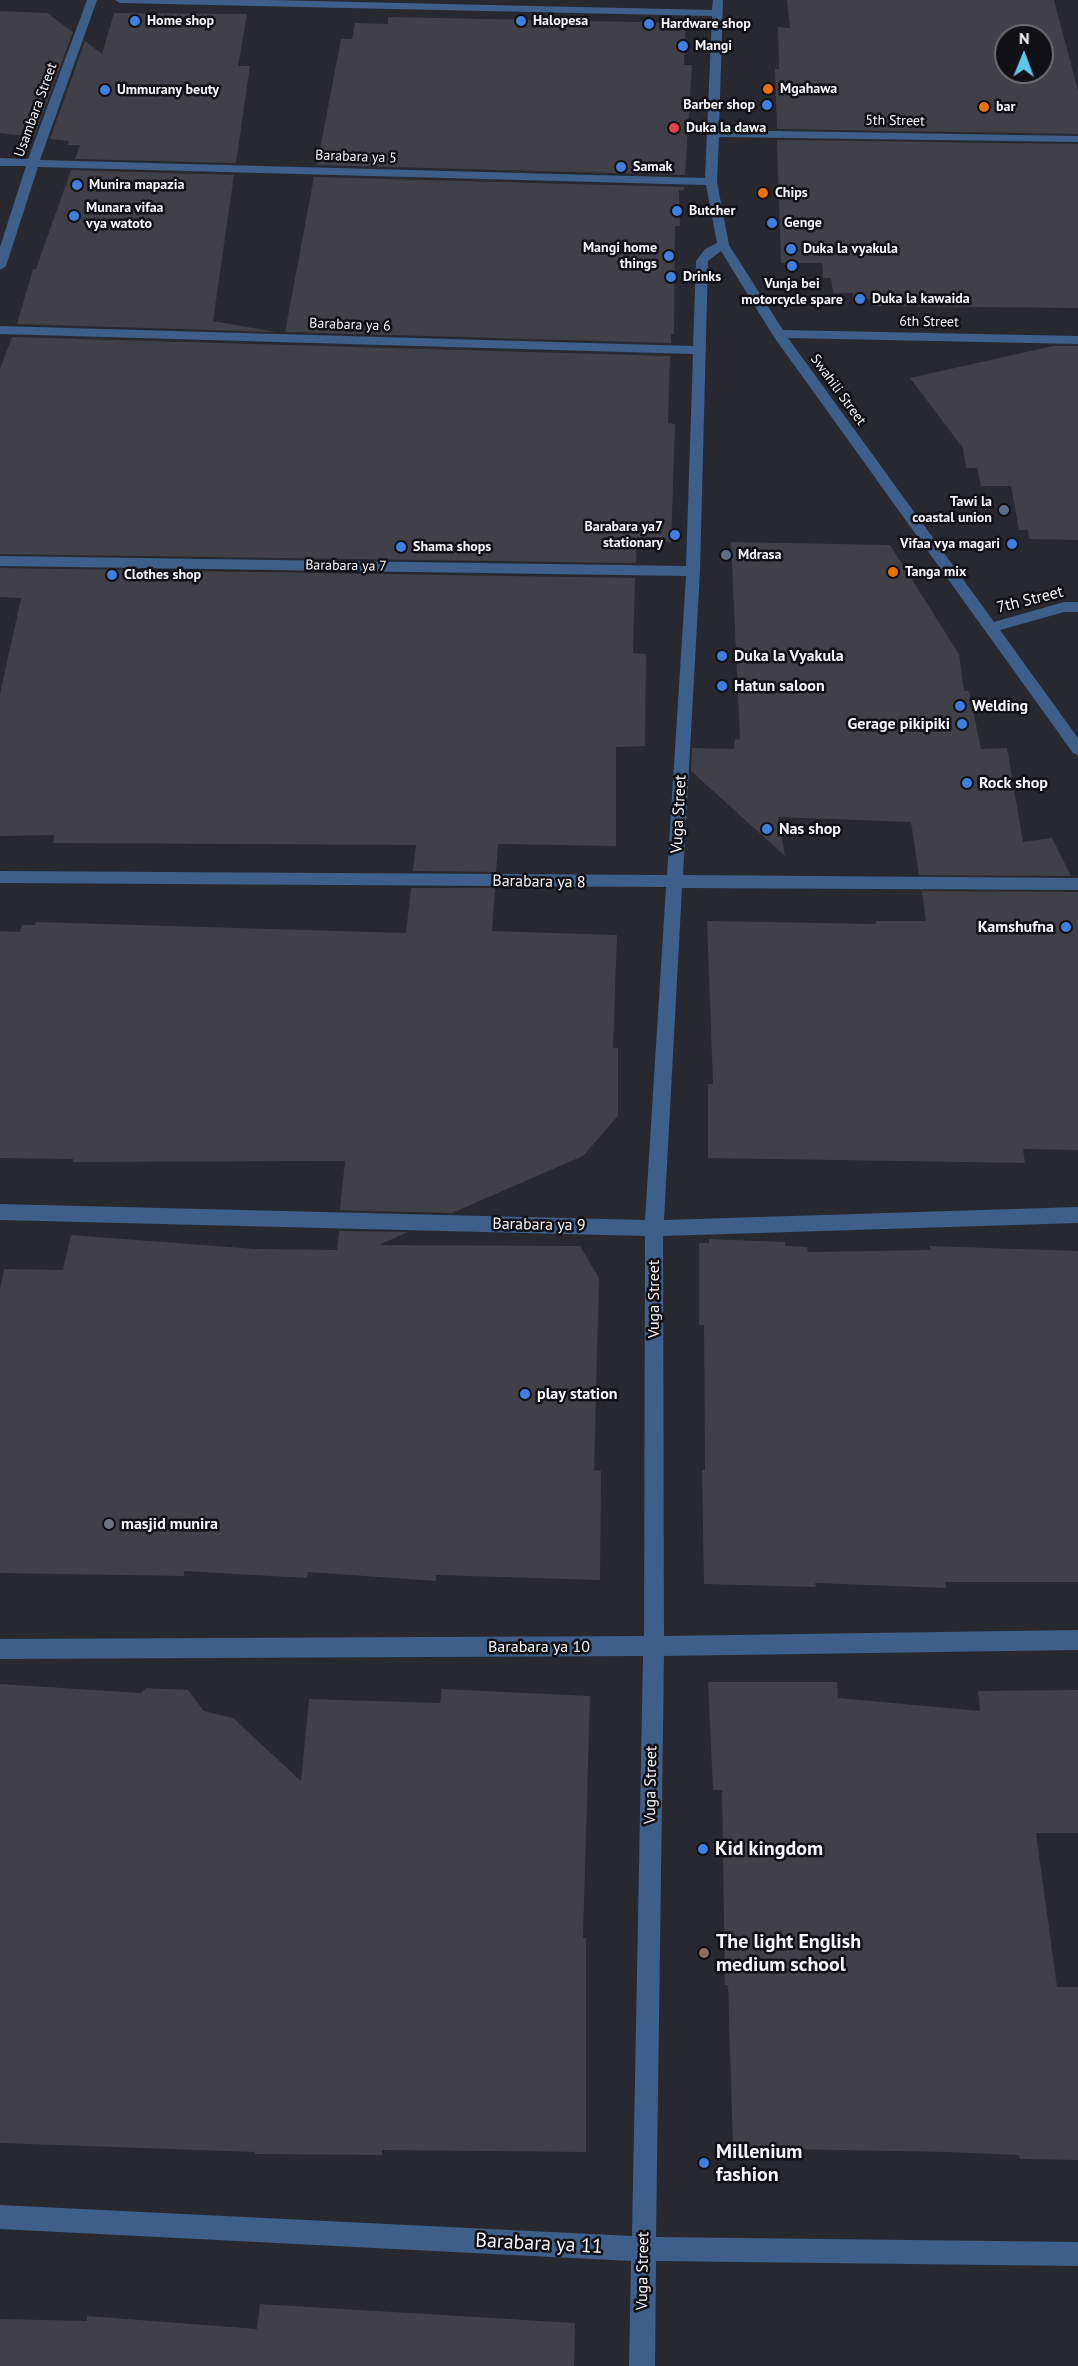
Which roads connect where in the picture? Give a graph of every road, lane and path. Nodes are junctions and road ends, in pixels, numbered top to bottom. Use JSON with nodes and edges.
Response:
{"nodes":[{"id":1,"x":92,"y":0,"type":"edge"},
{"id":2,"x":120,"y":0,"type":"edge"},
{"id":3,"x":718,"y":7,"type":"edge"},
{"id":4,"x":712,"y":132,"type":"junction"},
{"id":5,"x":1078,"y":139,"type":"edge"},
{"id":6,"x":0,"y":162,"type":"edge"},
{"id":7,"x":33,"y":163,"type":"junction"},
{"id":8,"x":711,"y":182,"type":"junction"},
{"id":9,"x":723,"y":245,"type":"junction"},
{"id":10,"x":0,"y":266,"type":"edge"},
{"id":11,"x":0,"y":330,"type":"edge"},
{"id":12,"x":779,"y":334,"type":"junction"},
{"id":13,"x":1078,"y":340,"type":"edge"},
{"id":14,"x":700,"y":350,"type":"junction"},
{"id":15,"x":0,"y":561,"type":"edge"},
{"id":16,"x":693,"y":571,"type":"junction"},
{"id":17,"x":1078,"y":607,"type":"edge"},
{"id":18,"x":990,"y":628,"type":"junction"},
{"id":19,"x":1078,"y":749,"type":"edge"},
{"id":20,"x":0,"y":877,"type":"edge"},
{"id":21,"x":675,"y":883,"type":"junction"},
{"id":22,"x":1078,"y":884,"type":"edge"},
{"id":23,"x":0,"y":1212,"type":"edge"},
{"id":24,"x":1078,"y":1215,"type":"edge"},
{"id":25,"x":654,"y":1228,"type":"junction"},
{"id":26,"x":1078,"y":1640,"type":"edge"},
{"id":27,"x":654,"y":1646,"type":"junction"},
{"id":28,"x":0,"y":1649,"type":"edge"},
{"id":29,"x":0,"y":2217,"type":"edge"},
{"id":30,"x":644,"y":2249,"type":"junction"},
{"id":31,"x":1078,"y":2254,"type":"edge"},
{"id":32,"x":642,"y":2366,"type":"edge"}],
"edges":[{"from":1,"to":7,"type":"street","name":"Usambara Street"},
{"from":2,"to":3,"type":"street"},
{"from":3,"to":4,"type":"street","name":"Swahili Street"},
{"from":4,"to":5,"type":"street","name":"5th Street"},
{"from":4,"to":8,"type":"street","name":"Swahili Street"},
{"from":6,"to":7,"type":"street","name":"Barabara ya 5"},
{"from":7,"to":8,"type":"street","name":"Barabara ya 5"},
{"from":7,"to":10,"type":"street","name":"Usambara Street"},
{"from":8,"to":9,"type":"street","name":"Swahili Street"},
{"from":9,"to":12,"type":"street","name":"Swahili Street"},
{"from":9,"to":14,"type":"street","name":"Vuga Street"},
{"from":11,"to":14,"type":"street","name":"Barabara ya 6"},
{"from":12,"to":13,"type":"street","name":"6th Street"},
{"from":12,"to":18,"type":"street","name":"Swahili Street"},
{"from":14,"to":16,"type":"street","name":"Vuga Street"},
{"from":15,"to":16,"type":"street","name":"Barabara ya 7"},
{"from":16,"to":21,"type":"street","name":"Vuga Street"},
{"from":17,"to":18,"type":"street","name":"7th Street"},
{"from":18,"to":19,"type":"street","name":"Swahili Street"},
{"from":20,"to":21,"type":"street","name":"Barabara ya 8"},
{"from":21,"to":22,"type":"street","name":"Barabara ya 8"},
{"from":21,"to":25,"type":"street","name":"Vuga Street"},
{"from":23,"to":25,"type":"street","name":"Barabara ya 9"},
{"from":24,"to":25,"type":"street","name":"Barabara ya 9"},
{"from":25,"to":27,"type":"street","name":"Vuga Street"},
{"from":26,"to":27,"type":"street","name":"Barabara ya 10"},
{"from":27,"to":28,"type":"street","name":"Barabara ya 10"},
{"from":27,"to":30,"type":"street","name":"Vuga Street"},
{"from":29,"to":30,"type":"street","name":"Barabara ya 11"},
{"from":30,"to":31,"type":"street","name":"Barabara ya 11"},
{"from":30,"to":32,"type":"street","name":"Vuga Street"}]}
